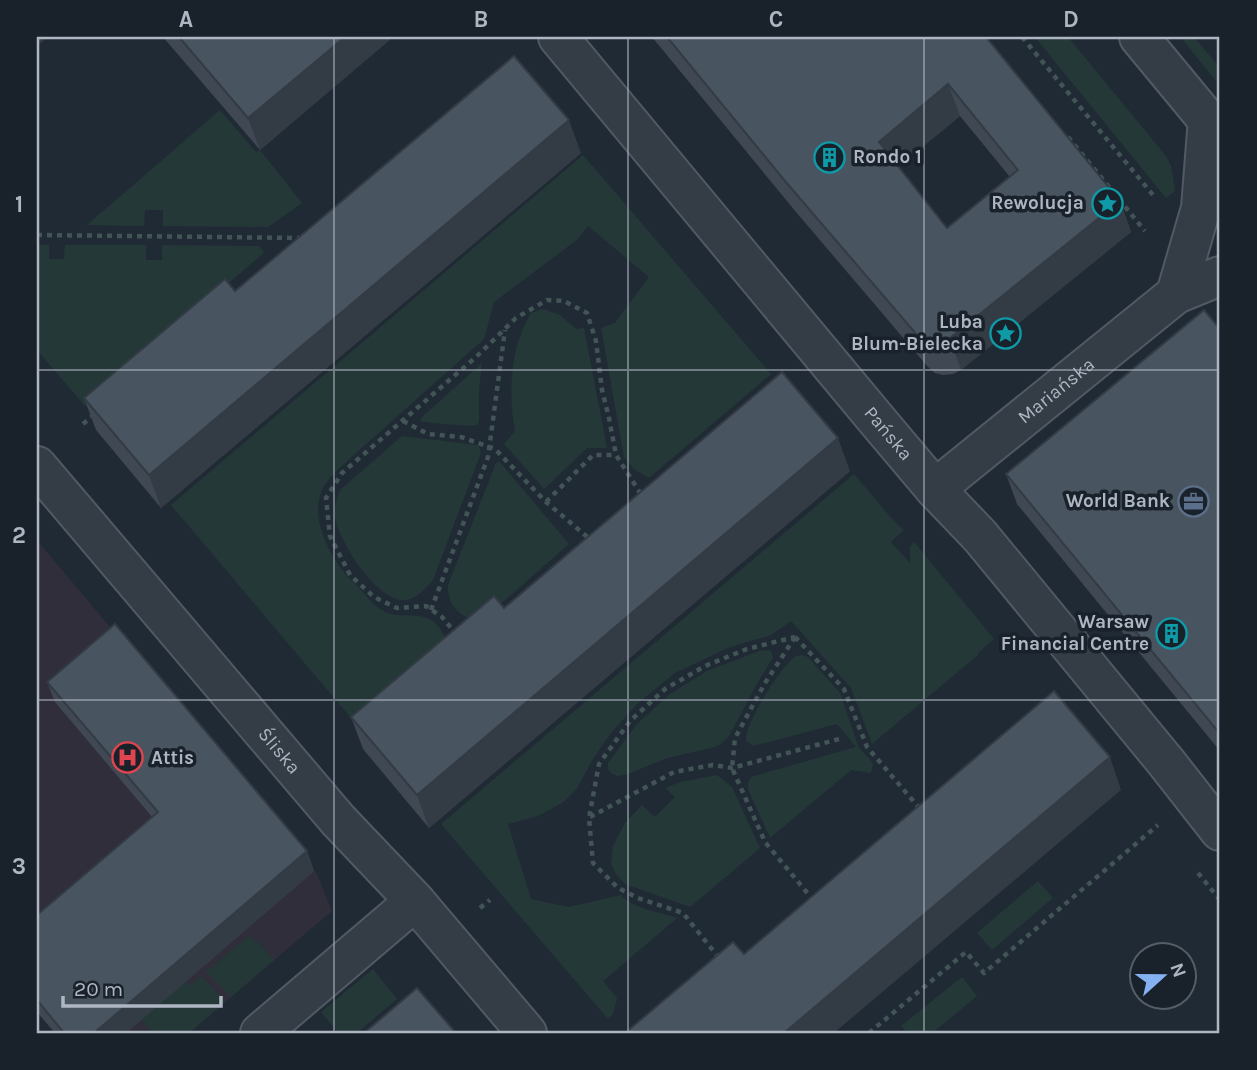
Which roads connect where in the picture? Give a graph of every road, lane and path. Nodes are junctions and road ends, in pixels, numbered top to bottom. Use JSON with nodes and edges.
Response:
{"nodes":[{"id":1,"x":558,"y":37,"type":"edge"},
{"id":2,"x":1022,"y":37,"type":"edge"},
{"id":3,"x":1139,"y":37,"type":"edge"},
{"id":4,"x":1214,"y":127,"type":"edge"},
{"id":5,"x":1063,"y":132,"type":"edge"},
{"id":6,"x":1157,"y":201,"type":"dead end"},
{"id":7,"x":37,"y":234,"type":"edge"},
{"id":8,"x":1150,"y":237,"type":"dead end"},
{"id":9,"x":293,"y":247,"type":"edge"},
{"id":10,"x":1220,"y":276,"type":"edge"},
{"id":11,"x":1176,"y":294,"type":"junction"},
{"id":12,"x":506,"y":329,"type":"junction"},
{"id":13,"x":104,"y":406,"type":"edge"},
{"id":14,"x":403,"y":421,"type":"junction"},
{"id":15,"x":83,"y":424,"type":"edge"},
{"id":16,"x":489,"y":446,"type":"junction"},
{"id":17,"x":616,"y":455,"type":"junction"},
{"id":18,"x":37,"y":466,"type":"edge"},
{"id":19,"x":935,"y":489,"type":"junction"},
{"id":20,"x":643,"y":497,"type":"edge"},
{"id":21,"x":546,"y":502,"type":"junction"},
{"id":22,"x":592,"y":540,"type":"edge"},
{"id":23,"x":431,"y":610,"type":"junction"},
{"id":24,"x":458,"y":637,"type":"edge"},
{"id":25,"x":795,"y":637,"type":"junction"},
{"id":26,"x":839,"y":739,"type":"dead end"},
{"id":27,"x":732,"y":768,"type":"junction"},
{"id":28,"x":926,"y":816,"type":"edge"},
{"id":29,"x":589,"y":818,"type":"junction"},
{"id":30,"x":1158,"y":825,"type":"dead end"},
{"id":31,"x":1220,"y":831,"type":"edge"},
{"id":32,"x":415,"y":901,"type":"junction"},
{"id":33,"x":819,"y":907,"type":"edge"},
{"id":34,"x":721,"y":960,"type":"edge"},
{"id":35,"x":260,"y":1033,"type":"edge"},
{"id":36,"x":527,"y":1033,"type":"edge"},
{"id":37,"x":869,"y":1033,"type":"edge"}],
"edges":[{"from":1,"to":19,"type":"street","name":"Pańska"},
{"from":2,"to":6,"type":"path"},
{"from":3,"to":4,"type":"street"},
{"from":4,"to":11,"type":"street"},
{"from":5,"to":8,"type":"path"},
{"from":7,"to":9,"type":"path"},
{"from":10,"to":11,"type":"street","name":"Mariańska"},
{"from":11,"to":19,"type":"street","name":"Mariańska"},
{"from":12,"to":14,"type":"path"},
{"from":12,"to":16,"type":"path"},
{"from":12,"to":17,"type":"path"},
{"from":13,"to":15,"type":"path"},
{"from":14,"to":16,"type":"path"},
{"from":14,"to":23,"type":"path"},
{"from":16,"to":21,"type":"path"},
{"from":16,"to":23,"type":"path"},
{"from":17,"to":20,"type":"path"},
{"from":17,"to":21,"type":"path"},
{"from":18,"to":32,"type":"street","name":"Śliska"},
{"from":19,"to":31,"type":"street","name":"Pańska"},
{"from":21,"to":22,"type":"path"},
{"from":23,"to":24,"type":"path"},
{"from":25,"to":27,"type":"path"},
{"from":25,"to":28,"type":"path"},
{"from":25,"to":29,"type":"path"},
{"from":26,"to":27,"type":"path"},
{"from":27,"to":29,"type":"path"},
{"from":27,"to":33,"type":"path"},
{"from":29,"to":34,"type":"path"},
{"from":30,"to":37,"type":"path"},
{"from":32,"to":35,"type":"street"},
{"from":32,"to":36,"type":"street","name":"Śliska"}]}
